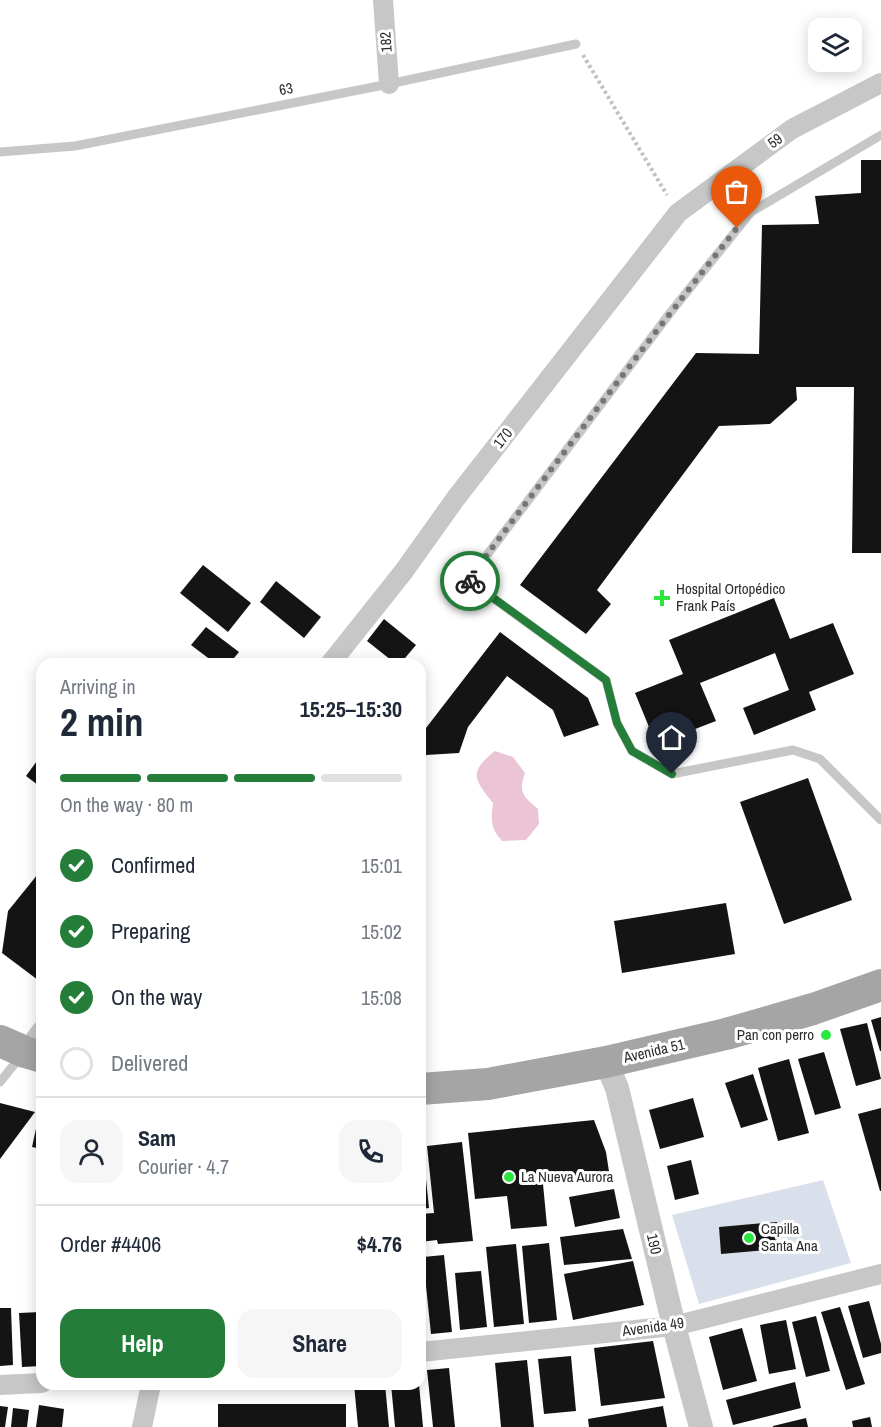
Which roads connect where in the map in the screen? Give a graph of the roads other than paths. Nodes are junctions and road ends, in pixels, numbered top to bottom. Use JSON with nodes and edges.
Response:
{"nodes":[{"id":1,"x":383,"y":0,"type":"edge"},
{"id":2,"x":576,"y":44,"type":"road end"},
{"id":3,"x":881,"y":83,"type":"edge"},
{"id":4,"x":389,"y":84,"type":"junction"},
{"id":5,"x":881,"y":135,"type":"edge"},
{"id":6,"x":0,"y":152,"type":"edge"},
{"id":7,"x":678,"y":213,"type":"joint"},
{"id":8,"x":335,"y":658,"type":"edge"},
{"id":9,"x":881,"y":820,"type":"edge"},
{"id":10,"x":881,"y":985,"type":"edge"},
{"id":11,"x":27,"y":1045,"type":"edge"},
{"id":12,"x":606,"y":1062,"type":"junction"},
{"id":13,"x":0,"y":1082,"type":"edge"},
{"id":14,"x":426,"y":1089,"type":"edge"},
{"id":15,"x":881,"y":1274,"type":"edge"},
{"id":16,"x":674,"y":1326,"type":"junction"},
{"id":17,"x":426,"y":1351,"type":"edge"},
{"id":18,"x":36,"y":1383,"type":"edge"},
{"id":19,"x":0,"y":1385,"type":"edge"},
{"id":20,"x":150,"y":1390,"type":"edge"},
{"id":21,"x":142,"y":1427,"type":"edge"},
{"id":22,"x":701,"y":1427,"type":"edge"}],
"edges":[{"from":1,"to":4,"type":"street","name":"182"},
{"from":2,"to":4,"type":"lane","name":"63"},
{"from":3,"to":7,"type":"street","name":"59"},
{"from":4,"to":6,"type":"lane","name":"63"},
{"from":5,"to":9,"type":"lane"},
{"from":7,"to":8,"type":"street","name":"170"},
{"from":10,"to":12,"type":"main road","name":"Avenida 51"},
{"from":11,"to":13,"type":"lane"},
{"from":12,"to":14,"type":"main road","name":"Avenida 51"},
{"from":12,"to":16,"type":"street","name":"190"},
{"from":15,"to":16,"type":"street","name":"Avenida 49"},
{"from":16,"to":17,"type":"street","name":"Avenida 49"},
{"from":16,"to":22,"type":"street","name":"190"},
{"from":18,"to":19,"type":"street"},
{"from":20,"to":21,"type":"street"}]}
